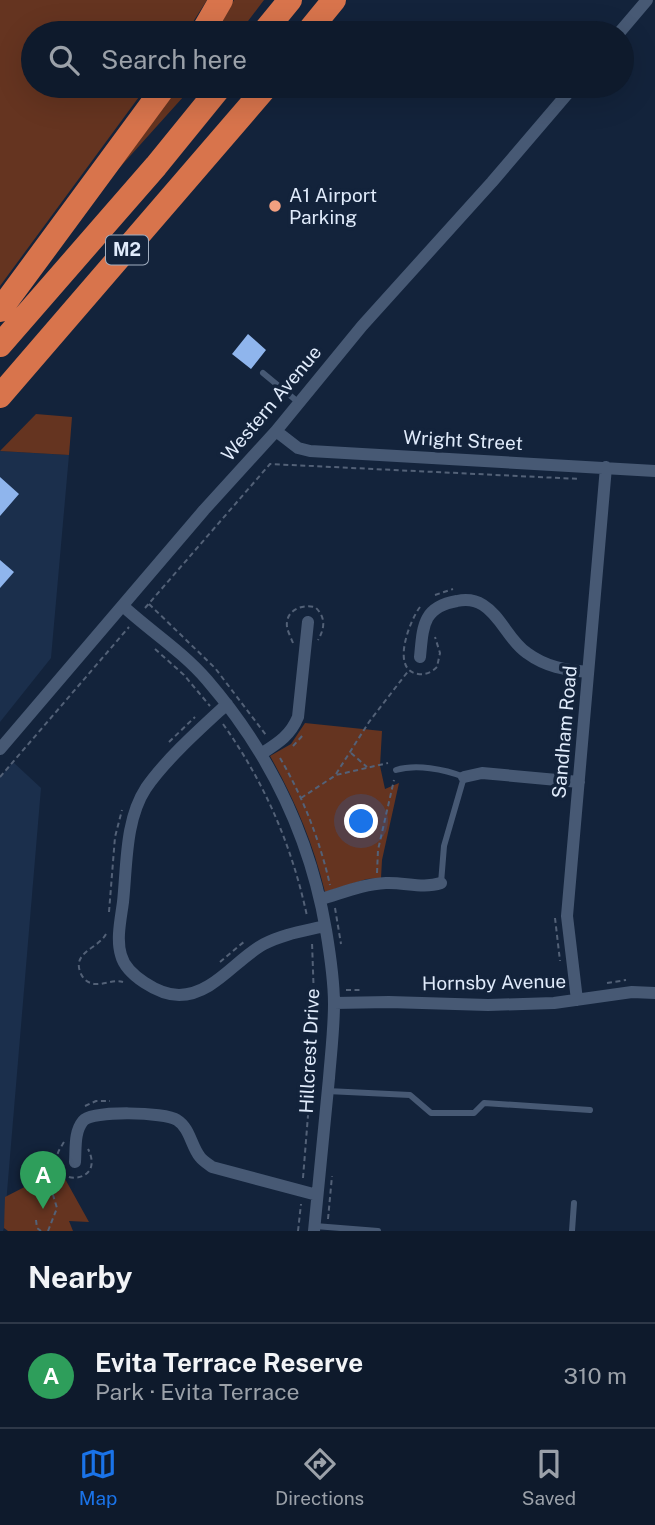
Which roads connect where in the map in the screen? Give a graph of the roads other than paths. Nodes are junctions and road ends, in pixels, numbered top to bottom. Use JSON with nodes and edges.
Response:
{"nodes":[{"id":1,"x":221,"y":0,"type":"edge"},
{"id":2,"x":290,"y":0,"type":"edge"},
{"id":3,"x":334,"y":0,"type":"edge"},
{"id":4,"x":647,"y":0,"type":"edge"},
{"id":5,"x":209,"y":21,"type":"edge"},
{"id":6,"x":273,"y":21,"type":"edge"},
{"id":7,"x":317,"y":21,"type":"edge"},
{"id":8,"x":629,"y":21,"type":"edge"},
{"id":9,"x":156,"y":98,"type":"edge"},
{"id":10,"x":211,"y":98,"type":"edge"},
{"id":11,"x":257,"y":98,"type":"edge"},
{"id":12,"x":564,"y":98,"type":"edge"},
{"id":13,"x":0,"y":310,"type":"edge"},
{"id":14,"x":0,"y":345,"type":"edge"},
{"id":15,"x":263,"y":373,"type":"dead end"},
{"id":16,"x":0,"y":396,"type":"edge"},
{"id":17,"x":298,"y":402,"type":"junction"},
{"id":18,"x":276,"y":431,"type":"junction"},
{"id":19,"x":655,"y":471,"type":"edge"},
{"id":20,"x":606,"y":474,"type":"junction"},
{"id":21,"x":123,"y":606,"type":"junction"},
{"id":22,"x":307,"y":622,"type":"dead end"},
{"id":23,"x":420,"y":657,"type":"dead end"},
{"id":24,"x":588,"y":671,"type":"junction"},
{"id":25,"x":227,"y":704,"type":"junction"},
{"id":26,"x":0,"y":749,"type":"edge"},
{"id":27,"x":261,"y":754,"type":"junction"},
{"id":28,"x":396,"y":770,"type":"road end"},
{"id":29,"x":464,"y":776,"type":"junction"},
{"id":30,"x":579,"y":782,"type":"junction"},
{"id":31,"x":441,"y":883,"type":"joint"},
{"id":32,"x":321,"y":899,"type":"junction"},
{"id":33,"x":325,"y":926,"type":"junction"},
{"id":34,"x":655,"y":993,"type":"edge"},
{"id":35,"x":576,"y":994,"type":"junction"},
{"id":36,"x":334,"y":1003,"type":"junction"},
{"id":37,"x":327,"y":1091,"type":"junction"},
{"id":38,"x":590,"y":1110,"type":"dead end"},
{"id":39,"x":75,"y":1162,"type":"dead end"},
{"id":40,"x":317,"y":1195,"type":"junction"},
{"id":41,"x":573,"y":1203,"type":"dead end"},
{"id":42,"x":315,"y":1229,"type":"edge"},
{"id":43,"x":378,"y":1231,"type":"edge"},
{"id":44,"x":572,"y":1231,"type":"edge"}],
"edges":[{"from":1,"to":5,"type":"highway"},
{"from":2,"to":6,"type":"highway"},
{"from":3,"to":7,"type":"highway"},
{"from":4,"to":8,"type":"street"},
{"from":9,"to":13,"type":"highway"},
{"from":10,"to":14,"type":"highway","number":"M2"},
{"from":11,"to":16,"type":"highway","number":"M2"},
{"from":12,"to":17,"type":"street","name":"Western Avenue"},
{"from":15,"to":17,"type":"lane"},
{"from":17,"to":18,"type":"street","name":"Western Avenue"},
{"from":18,"to":20,"type":"street","name":"Wright Street"},
{"from":18,"to":21,"type":"street","name":"Western Avenue"},
{"from":19,"to":20,"type":"street","name":"Wright Street"},
{"from":20,"to":24,"type":"street","name":"Sandham Road"},
{"from":21,"to":25,"type":"street","name":"Hillcrest Drive"},
{"from":21,"to":26,"type":"street","name":"Western Avenue"},
{"from":22,"to":27,"type":"street"},
{"from":23,"to":24,"type":"street"},
{"from":24,"to":30,"type":"street","name":"Sandham Road"},
{"from":25,"to":27,"type":"street","name":"Hillcrest Drive"},
{"from":25,"to":33,"type":"street"},
{"from":27,"to":32,"type":"street","name":"Hillcrest Drive"},
{"from":28,"to":29,"type":"lane"},
{"from":29,"to":30,"type":"street"},
{"from":29,"to":31,"type":"lane"},
{"from":30,"to":35,"type":"street","name":"Sandham Road"},
{"from":31,"to":32,"type":"street"},
{"from":32,"to":33,"type":"street","name":"Hillcrest Drive"},
{"from":33,"to":36,"type":"street","name":"Hillcrest Drive"},
{"from":34,"to":35,"type":"street","name":"Hornsby Avenue"},
{"from":35,"to":36,"type":"street","name":"Hornsby Avenue"},
{"from":36,"to":37,"type":"street","name":"Hillcrest Drive"},
{"from":37,"to":38,"type":"lane"},
{"from":37,"to":40,"type":"street","name":"Hillcrest Drive"},
{"from":39,"to":40,"type":"street"},
{"from":40,"to":42,"type":"street","name":"Hillcrest Drive"},
{"from":41,"to":44,"type":"lane"},
{"from":42,"to":43,"type":"lane"}]}
